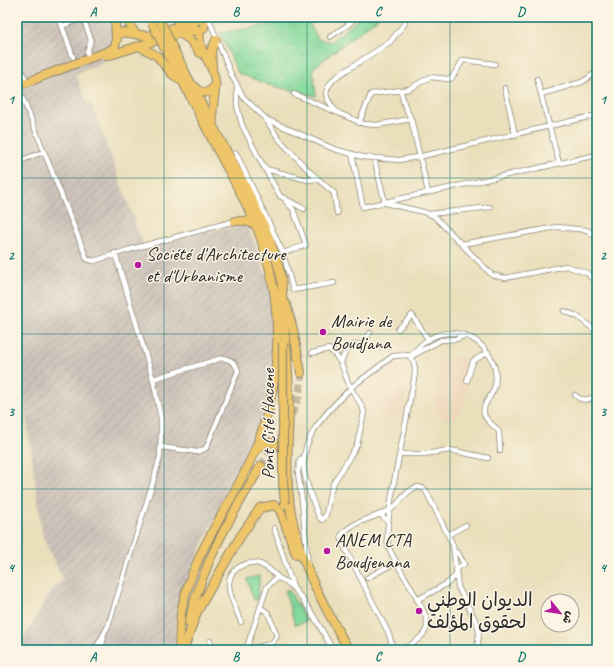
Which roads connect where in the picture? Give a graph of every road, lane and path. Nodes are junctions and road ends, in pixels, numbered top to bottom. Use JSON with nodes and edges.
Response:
{"nodes":[{"id":1,"x":59,"y":17,"type":"edge"},
{"id":2,"x":84,"y":17,"type":"edge"},
{"id":3,"x":115,"y":17,"type":"edge"},
{"id":4,"x":126,"y":17,"type":"edge"},
{"id":5,"x":175,"y":17,"type":"edge"},
{"id":6,"x":355,"y":17,"type":"edge"},
{"id":7,"x":155,"y":19,"type":"edge"},
{"id":8,"x":199,"y":19,"type":"edge"},
{"id":9,"x":405,"y":23,"type":"dead end"},
{"id":10,"x":62,"y":26,"type":"junction"},
{"id":11,"x":180,"y":30,"type":"junction"},
{"id":12,"x":199,"y":30,"type":"junction"},
{"id":13,"x":134,"y":32,"type":"junction"},
{"id":14,"x":330,"y":36,"type":"dead end"},
{"id":15,"x":216,"y":40,"type":"junction"},
{"id":16,"x":116,"y":41,"type":"junction"},
{"id":17,"x":138,"y":46,"type":"junction"},
{"id":18,"x":128,"y":48,"type":"junction"},
{"id":19,"x":73,"y":57,"type":"dead end"},
{"id":20,"x":17,"y":58,"type":"edge"},
{"id":21,"x":90,"y":58,"type":"junction"},
{"id":22,"x":205,"y":58,"type":"junction"},
{"id":23,"x":495,"y":64,"type":"dead end"},
{"id":24,"x":212,"y":71,"type":"junction"},
{"id":25,"x":597,"y":72,"type":"edge"},
{"id":26,"x":537,"y":79,"type":"dead end"},
{"id":27,"x":187,"y":81,"type":"junction"},
{"id":28,"x":26,"y":83,"type":"junction"},
{"id":29,"x":215,"y":83,"type":"junction"},
{"id":30,"x":237,"y":84,"type":"junction"},
{"id":31,"x":505,"y":88,"type":"dead end"},
{"id":32,"x":18,"y":89,"type":"edge"},
{"id":33,"x":401,"y":91,"type":"junction"},
{"id":34,"x":294,"y":94,"type":"dead end"},
{"id":35,"x":541,"y":94,"type":"junction"},
{"id":36,"x":339,"y":114,"type":"junction"},
{"id":37,"x":597,"y":115,"type":"edge"},
{"id":38,"x":266,"y":119,"type":"junction"},
{"id":39,"x":411,"y":119,"type":"junction"},
{"id":40,"x":359,"y":123,"type":"junction"},
{"id":41,"x":550,"y":126,"type":"junction"},
{"id":42,"x":215,"y":130,"type":"junction"},
{"id":43,"x":514,"y":135,"type":"junction"},
{"id":44,"x":43,"y":152,"type":"junction"},
{"id":45,"x":236,"y":153,"type":"dead end"},
{"id":46,"x":352,"y":154,"type":"junction"},
{"id":47,"x":597,"y":155,"type":"edge"},
{"id":48,"x":418,"y":157,"type":"junction"},
{"id":49,"x":374,"y":158,"type":"junction"},
{"id":50,"x":17,"y":162,"type":"edge"},
{"id":51,"x":559,"y":163,"type":"junction"},
{"id":52,"x":266,"y":169,"type":"junction"},
{"id":53,"x":317,"y":179,"type":"junction"},
{"id":54,"x":428,"y":192,"type":"junction"},
{"id":55,"x":282,"y":198,"type":"junction"},
{"id":56,"x":385,"y":203,"type":"junction"},
{"id":57,"x":490,"y":207,"type":"dead end"},
{"id":58,"x":304,"y":210,"type":"dead end"},
{"id":59,"x":250,"y":211,"type":"junction"},
{"id":60,"x":337,"y":213,"type":"dead end"},
{"id":61,"x":430,"y":214,"type":"junction"},
{"id":62,"x":235,"y":221,"type":"junction"},
{"id":63,"x":256,"y":225,"type":"junction"},
{"id":64,"x":270,"y":232,"type":"junction"},
{"id":65,"x":597,"y":238,"type":"edge"},
{"id":66,"x":462,"y":244,"type":"junction"},
{"id":67,"x":115,"y":253,"type":"junction"},
{"id":68,"x":284,"y":253,"type":"junction"},
{"id":69,"x":334,"y":283,"type":"dead end"},
{"id":70,"x":597,"y":284,"type":"edge"},
{"id":71,"x":283,"y":292,"type":"junction"},
{"id":72,"x":276,"y":302,"type":"junction"},
{"id":73,"x":564,"y":311,"type":"dead end"},
{"id":74,"x":398,"y":329,"type":"dead end"},
{"id":75,"x":597,"y":332,"type":"edge"},
{"id":76,"x":370,"y":333,"type":"dead end"},
{"id":77,"x":465,"y":335,"type":"junction"},
{"id":78,"x":428,"y":339,"type":"junction"},
{"id":79,"x":285,"y":344,"type":"junction"},
{"id":80,"x":488,"y":352,"type":"junction"},
{"id":81,"x":312,"y":353,"type":"dead end"},
{"id":82,"x":410,"y":357,"type":"junction"},
{"id":83,"x":341,"y":363,"type":"junction"},
{"id":84,"x":301,"y":373,"type":"tunnel mouth"},
{"id":85,"x":153,"y":379,"type":"junction"},
{"id":86,"x":467,"y":380,"type":"dead end"},
{"id":87,"x":351,"y":389,"type":"junction"},
{"id":88,"x":575,"y":395,"type":"dead end"},
{"id":89,"x":597,"y":395,"type":"edge"},
{"id":90,"x":160,"y":447,"type":"junction"},
{"id":91,"x":500,"y":451,"type":"dead end"},
{"id":92,"x":400,"y":454,"type":"junction"},
{"id":93,"x":305,"y":457,"type":"junction"},
{"id":94,"x":488,"y":458,"type":"dead end"},
{"id":95,"x":288,"y":459,"type":"junction"},
{"id":96,"x":250,"y":460,"type":"junction"},
{"id":97,"x":261,"y":466,"type":"tunnel mouth"},
{"id":98,"x":390,"y":510,"type":"junction"},
{"id":99,"x":380,"y":514,"type":"junction"},
{"id":100,"x":389,"y":523,"type":"junction"},
{"id":101,"x":466,"y":525,"type":"dead end"},
{"id":102,"x":274,"y":528,"type":"dead end"},
{"id":103,"x":448,"y":535,"type":"junction"},
{"id":104,"x":454,"y":552,"type":"junction"},
{"id":105,"x":296,"y":555,"type":"junction"},
{"id":106,"x":396,"y":562,"type":"junction"},
{"id":107,"x":456,"y":568,"type":"junction"},
{"id":108,"x":308,"y":571,"type":"junction"},
{"id":109,"x":358,"y":575,"type":"junction"},
{"id":110,"x":456,"y":575,"type":"junction"},
{"id":111,"x":279,"y":578,"type":"junction"},
{"id":112,"x":367,"y":578,"type":"junction"},
{"id":113,"x":448,"y":583,"type":"junction"},
{"id":114,"x":364,"y":586,"type":"junction"},
{"id":115,"x":458,"y":587,"type":"junction"},
{"id":116,"x":294,"y":588,"type":"junction"},
{"id":117,"x":417,"y":600,"type":"junction"},
{"id":118,"x":260,"y":607,"type":"junction"},
{"id":119,"x":241,"y":622,"type":"dead end"},
{"id":120,"x":108,"y":626,"type":"junction"},
{"id":121,"x":210,"y":641,"type":"dead end"},
{"id":122,"x":270,"y":644,"type":"junction"},
{"id":123,"x":253,"y":648,"type":"dead end"},
{"id":124,"x":182,"y":649,"type":"edge"},
{"id":125,"x":95,"y":650,"type":"edge"},
{"id":126,"x":100,"y":650,"type":"edge"},
{"id":127,"x":213,"y":650,"type":"edge"},
{"id":128,"x":246,"y":650,"type":"edge"},
{"id":129,"x":272,"y":650,"type":"edge"},
{"id":130,"x":333,"y":650,"type":"edge"},
{"id":131,"x":346,"y":650,"type":"edge"},
{"id":132,"x":349,"y":650,"type":"edge"},
{"id":133,"x":394,"y":650,"type":"edge"},
{"id":134,"x":403,"y":650,"type":"edge"},
{"id":135,"x":477,"y":650,"type":"edge"}],
"edges":[{"from":1,"to":10,"type":"street"},
{"from":2,"to":10,"type":"street"},
{"from":2,"to":21,"type":"street"},
{"from":3,"to":16,"type":"highway"},
{"from":4,"to":13,"type":"highway"},
{"from":5,"to":11,"type":"highway"},
{"from":6,"to":14,"type":"street"},
{"from":7,"to":27,"type":"highway","bridge":true},
{"from":8,"to":11,"type":"highway"},
{"from":8,"to":12,"type":"highway"},
{"from":8,"to":15,"type":"street"},
{"from":9,"to":36,"type":"street"},
{"from":10,"to":19,"type":"street"},
{"from":11,"to":12,"type":"highway"},
{"from":11,"to":13,"type":"highway"},
{"from":11,"to":17,"type":"highway"},
{"from":11,"to":22,"type":"highway"},
{"from":12,"to":22,"type":"highway"},
{"from":13,"to":16,"type":"highway"},
{"from":15,"to":24,"type":"highway"},
{"from":15,"to":30,"type":"street"},
{"from":16,"to":18,"type":"highway"},
{"from":16,"to":21,"type":"highway"},
{"from":17,"to":18,"type":"highway"},
{"from":17,"to":27,"type":"highway"},
{"from":18,"to":32,"type":"highway"},
{"from":20,"to":28,"type":"street"},
{"from":21,"to":28,"type":"highway"},
{"from":22,"to":24,"type":"highway"},
{"from":23,"to":33,"type":"street"},
{"from":24,"to":29,"type":"highway"},
{"from":25,"to":35,"type":"street"},
{"from":26,"to":35,"type":"street"},
{"from":27,"to":29,"type":"highway"},
{"from":27,"to":42,"type":"highway"},
{"from":27,"to":59,"type":"highway"},
{"from":28,"to":32,"type":"highway"},
{"from":29,"to":42,"type":"highway"},
{"from":30,"to":38,"type":"street"},
{"from":30,"to":52,"type":"street"},
{"from":31,"to":43,"type":"street"},
{"from":32,"to":44,"type":"street"},
{"from":33,"to":39,"type":"street"},
{"from":33,"to":40,"type":"street"},
{"from":34,"to":36,"type":"street"},
{"from":35,"to":41,"type":"street"},
{"from":36,"to":40,"type":"street"},
{"from":37,"to":41,"type":"street"},
{"from":38,"to":46,"type":"street"},
{"from":38,"to":53,"type":"street"},
{"from":39,"to":40,"type":"street"},
{"from":39,"to":48,"type":"street"},
{"from":41,"to":43,"type":"street"},
{"from":41,"to":51,"type":"street"},
{"from":42,"to":64,"type":"highway"},
{"from":43,"to":48,"type":"street"},
{"from":44,"to":50,"type":"street"},
{"from":44,"to":67,"type":"street"},
{"from":45,"to":64,"type":"street"},
{"from":46,"to":49,"type":"street"},
{"from":46,"to":56,"type":"street"},
{"from":47,"to":51,"type":"street"},
{"from":48,"to":49,"type":"street"},
{"from":48,"to":54,"type":"street"},
{"from":49,"to":56,"type":"street"},
{"from":51,"to":54,"type":"street"},
{"from":52,"to":53,"type":"street"},
{"from":52,"to":55,"type":"street"},
{"from":53,"to":60,"type":"street"},
{"from":54,"to":56,"type":"street"},
{"from":55,"to":58,"type":"street"},
{"from":55,"to":68,"type":"street"},
{"from":56,"to":61,"type":"street"},
{"from":57,"to":61,"type":"street"},
{"from":59,"to":62,"type":"highway"},
{"from":59,"to":63,"type":"highway"},
{"from":61,"to":66,"type":"street"},
{"from":62,"to":63,"type":"highway"},
{"from":62,"to":67,"type":"street"},
{"from":63,"to":72,"type":"highway"},
{"from":64,"to":68,"type":"street"},
{"from":64,"to":71,"type":"highway"},
{"from":65,"to":66,"type":"street"},
{"from":66,"to":70,"type":"street"},
{"from":67,"to":85,"type":"street"},
{"from":68,"to":69,"type":"street"},
{"from":71,"to":79,"type":"highway"},
{"from":71,"to":84,"type":"highway"},
{"from":72,"to":79,"type":"highway"},
{"from":72,"to":96,"type":"highway"},
{"from":73,"to":75,"type":"street"},
{"from":74,"to":78,"type":"street"},
{"from":76,"to":83,"type":"street"},
{"from":77,"to":78,"type":"street"},
{"from":77,"to":80,"type":"street"},
{"from":77,"to":82,"type":"street"},
{"from":78,"to":82,"type":"street"},
{"from":79,"to":95,"type":"highway","name":"Pont Cité Hacene"},
{"from":79,"to":105,"type":"highway","name":"Pont Cité Hacene","bridge":true},
{"from":80,"to":86,"type":"street"},
{"from":80,"to":91,"type":"street"},
{"from":81,"to":83,"type":"street"},
{"from":82,"to":87,"type":"street"},
{"from":82,"to":92,"type":"street"},
{"from":83,"to":87,"type":"street"},
{"from":85,"to":90,"type":"street"},
{"from":85,"to":90,"type":"street"},
{"from":87,"to":93,"type":"street"},
{"from":87,"to":93,"type":"street"},
{"from":88,"to":89,"type":"street"},
{"from":90,"to":120,"type":"street"},
{"from":92,"to":94,"type":"street"},
{"from":92,"to":98,"type":"street"},
{"from":93,"to":108,"type":"street"},
{"from":95,"to":96,"type":"highway"},
{"from":95,"to":108,"type":"highway","name":"Pont Cité Hacene"},
{"from":96,"to":124,"type":"highway"},
{"from":97,"to":124,"type":"highway"},
{"from":98,"to":99,"type":"street"},
{"from":98,"to":100,"type":"street"},
{"from":98,"to":103,"type":"street"},
{"from":99,"to":100,"type":"street"},
{"from":99,"to":109,"type":"street"},
{"from":100,"to":106,"type":"street"},
{"from":101,"to":103,"type":"street"},
{"from":102,"to":116,"type":"street"},
{"from":103,"to":104,"type":"street"},
{"from":104,"to":107,"type":"street"},
{"from":104,"to":107,"type":"street"},
{"from":105,"to":124,"type":"highway"},
{"from":105,"to":131,"type":"highway"},
{"from":106,"to":112,"type":"street"},
{"from":106,"to":117,"type":"street"},
{"from":107,"to":110,"type":"street"},
{"from":108,"to":132,"type":"highway","name":"Pont Cité Hacene"},
{"from":109,"to":112,"type":"street"},
{"from":109,"to":114,"type":"street"},
{"from":110,"to":113,"type":"street"},
{"from":110,"to":115,"type":"street"},
{"from":111,"to":116,"type":"street"},
{"from":111,"to":118,"type":"street"},
{"from":111,"to":119,"type":"street"},
{"from":112,"to":114,"type":"street"},
{"from":113,"to":115,"type":"street"},
{"from":113,"to":117,"type":"street"},
{"from":114,"to":133,"type":"street"},
{"from":115,"to":135,"type":"street"},
{"from":116,"to":130,"type":"street"},
{"from":117,"to":134,"type":"street"},
{"from":118,"to":122,"type":"street"},
{"from":118,"to":128,"type":"street"},
{"from":120,"to":125,"type":"street"},
{"from":120,"to":126,"type":"street"},
{"from":121,"to":127,"type":"street"},
{"from":122,"to":123,"type":"street"},
{"from":122,"to":129,"type":"street"}]}
